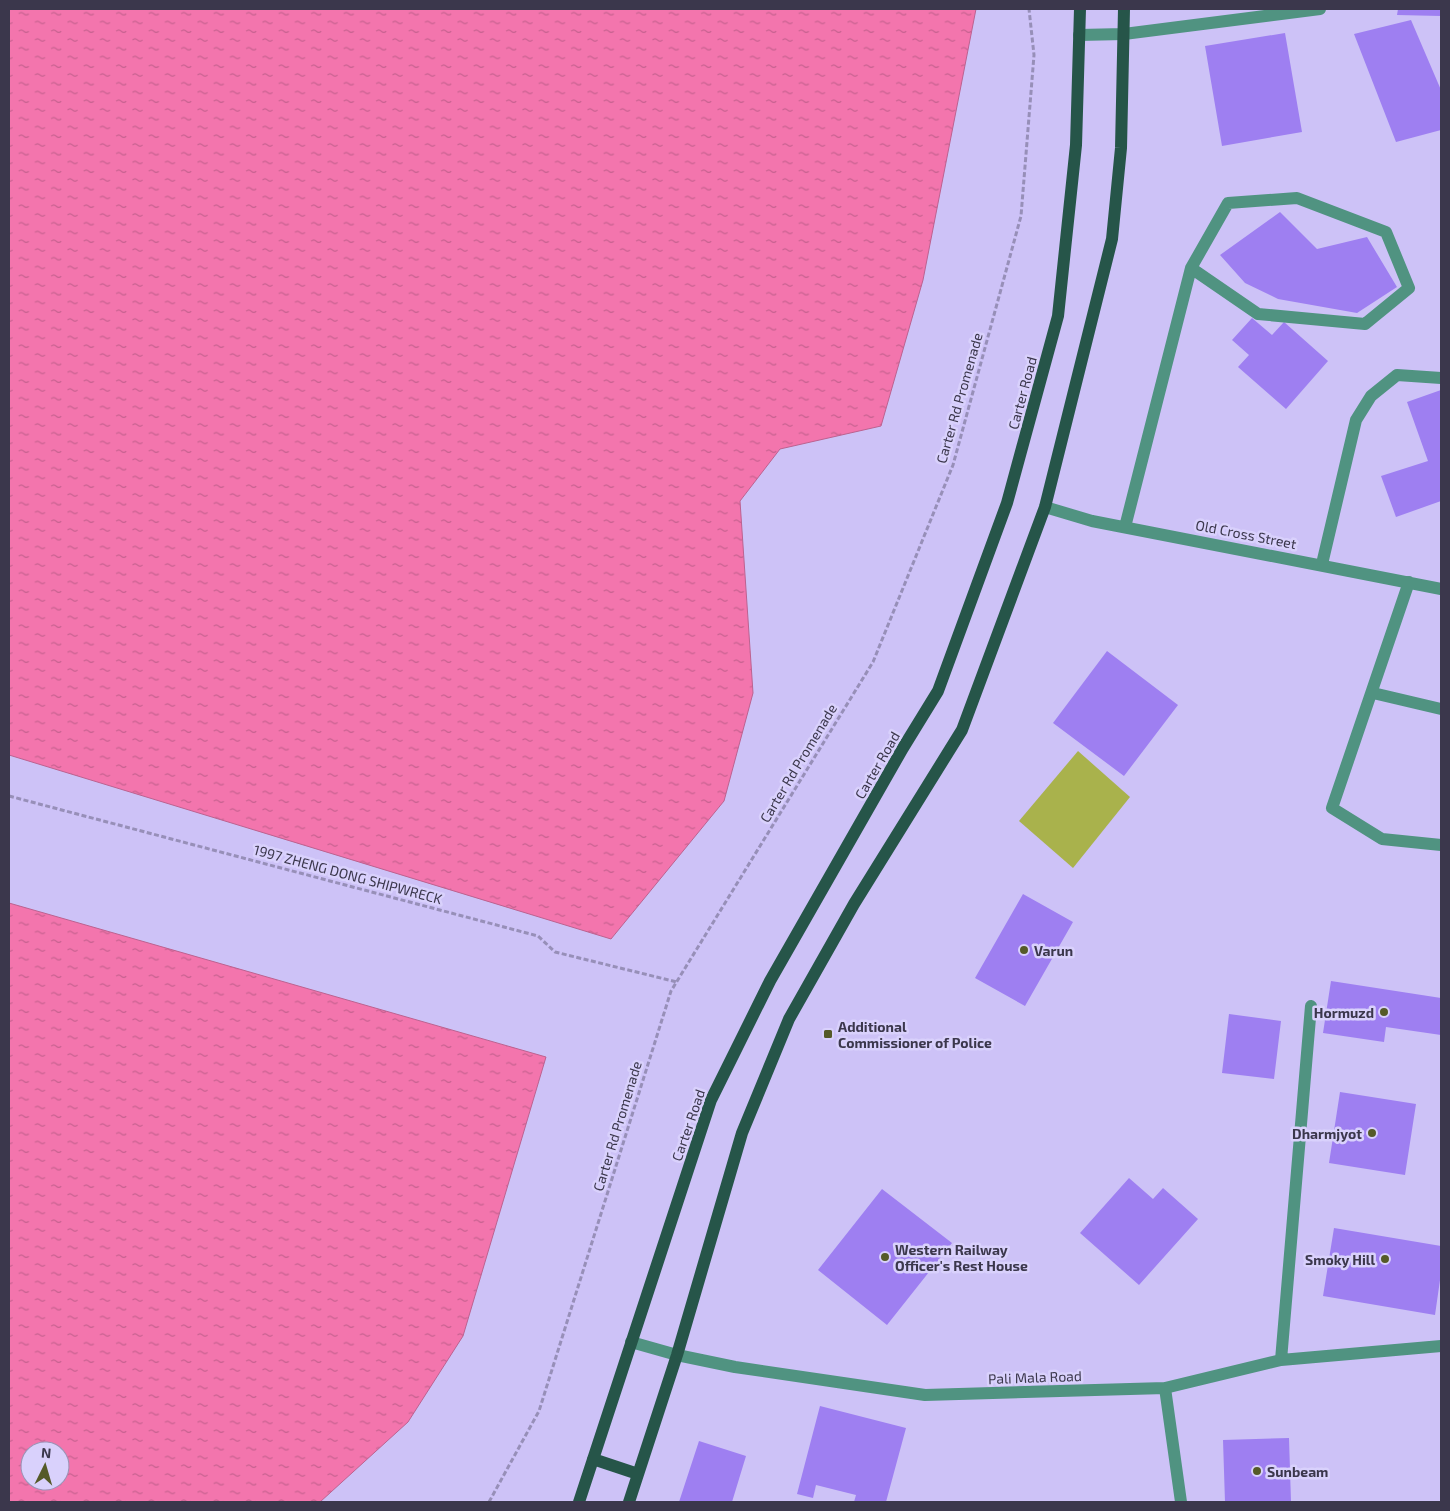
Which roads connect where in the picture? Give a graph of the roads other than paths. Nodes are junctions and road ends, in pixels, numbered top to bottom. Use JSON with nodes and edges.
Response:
{"nodes":[{"id":1,"x":1080,"y":9,"type":"edge"},
{"id":2,"x":1124,"y":9,"type":"edge"},
{"id":3,"x":1320,"y":9,"type":"edge"},
{"id":4,"x":1124,"y":34,"type":"junction"},
{"id":5,"x":1079,"y":36,"type":"junction"},
{"id":6,"x":1191,"y":268,"type":"junction"},
{"id":7,"x":1441,"y":378,"type":"edge"},
{"id":8,"x":1045,"y":507,"type":"junction"},
{"id":9,"x":1125,"y":527,"type":"junction"},
{"id":10,"x":1322,"y":564,"type":"junction"},
{"id":11,"x":1409,"y":582,"type":"junction"},
{"id":12,"x":1441,"y":589,"type":"edge"},
{"id":13,"x":1373,"y":693,"type":"junction"},
{"id":14,"x":1441,"y":708,"type":"edge"},
{"id":15,"x":1441,"y":845,"type":"edge"},
{"id":16,"x":1311,"y":1006,"type":"dead end"},
{"id":17,"x":632,"y":1342,"type":"junction"},
{"id":18,"x":1441,"y":1346,"type":"edge"},
{"id":19,"x":677,"y":1355,"type":"junction"},
{"id":20,"x":1281,"y":1360,"type":"junction"},
{"id":21,"x":1165,"y":1388,"type":"junction"},
{"id":22,"x":593,"y":1459,"type":"junction"},
{"id":23,"x":638,"y":1474,"type":"junction"},
{"id":24,"x":579,"y":1502,"type":"edge"},
{"id":25,"x":629,"y":1502,"type":"edge"},
{"id":26,"x":1181,"y":1502,"type":"edge"}],
"edges":[{"from":1,"to":5,"type":"main road","name":"Carter Road"},
{"from":2,"to":4,"type":"main road"},
{"from":3,"to":4,"type":"street"},
{"from":4,"to":5,"type":"street"},
{"from":4,"to":8,"type":"main road"},
{"from":5,"to":17,"type":"main road","name":"Carter Road"},
{"from":6,"to":6,"type":"street"},
{"from":6,"to":9,"type":"street"},
{"from":7,"to":10,"type":"street"},
{"from":8,"to":9,"type":"street","name":"Old Cross Street"},
{"from":8,"to":19,"type":"main road"},
{"from":9,"to":10,"type":"street","name":"Old Cross Street"},
{"from":10,"to":11,"type":"street","name":"Old Cross Street"},
{"from":11,"to":12,"type":"street","name":"Old Cross Street"},
{"from":11,"to":13,"type":"street"},
{"from":13,"to":14,"type":"street"},
{"from":13,"to":15,"type":"street"},
{"from":16,"to":20,"type":"street"},
{"from":17,"to":19,"type":"street","name":"Pali Mala Road"},
{"from":17,"to":22,"type":"main road","name":"Carter Road"},
{"from":18,"to":20,"type":"street","name":"Pali Mala Road"},
{"from":19,"to":21,"type":"street","name":"Pali Mala Road"},
{"from":19,"to":23,"type":"main road"},
{"from":20,"to":21,"type":"street","name":"Pali Mala Road"},
{"from":21,"to":26,"type":"street"},
{"from":22,"to":23,"type":"main road"},
{"from":22,"to":24,"type":"main road","name":"Carter Road"},
{"from":23,"to":25,"type":"main road"}]}
